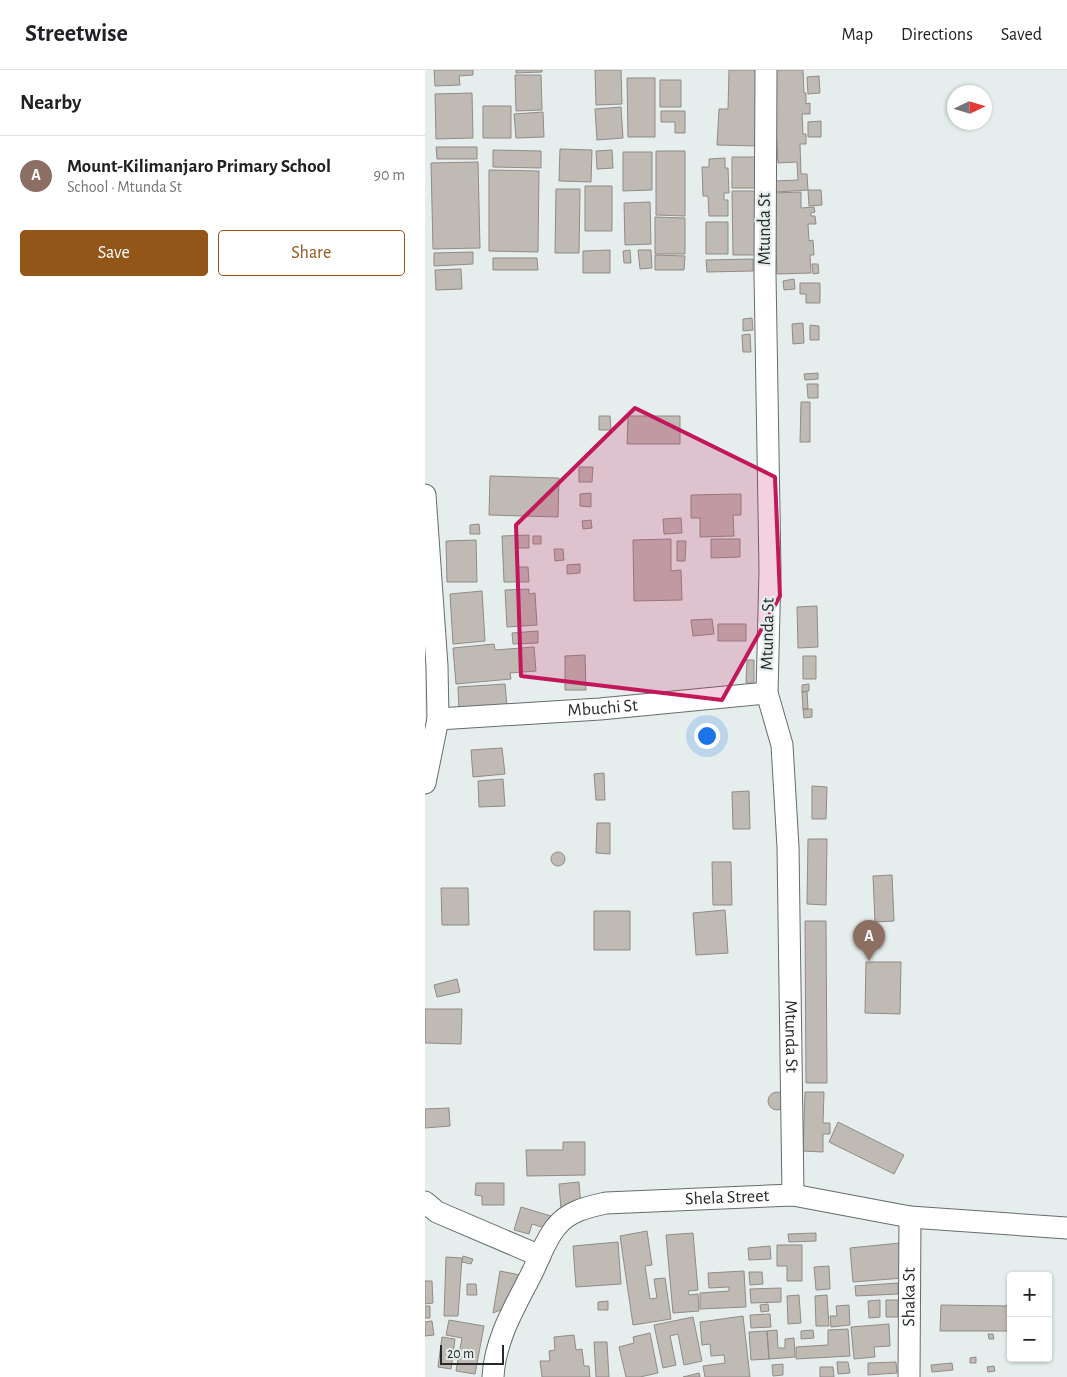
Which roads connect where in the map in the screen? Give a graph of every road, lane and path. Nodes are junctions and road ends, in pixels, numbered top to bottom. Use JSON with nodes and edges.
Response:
{"nodes":[{"id":1,"x":766,"y":70,"type":"edge"},
{"id":2,"x":425,"y":495,"type":"edge"},
{"id":3,"x":767,"y":693,"type":"junction"},
{"id":4,"x":438,"y":719,"type":"junction"},
{"id":5,"x":425,"y":783,"type":"edge"},
{"id":6,"x":793,"y":1195,"type":"junction"},
{"id":7,"x":425,"y":1202,"type":"edge"},
{"id":8,"x":910,"y":1217,"type":"junction"},
{"id":9,"x":1067,"y":1228,"type":"edge"},
{"id":10,"x":540,"y":1256,"type":"junction"},
{"id":11,"x":493,"y":1377,"type":"edge"},
{"id":12,"x":909,"y":1377,"type":"edge"}],
"edges":[{"from":1,"to":3,"type":"street","name":"Mtunda St"},
{"from":2,"to":4,"type":"street"},
{"from":3,"to":4,"type":"street","name":"Mbuchi St"},
{"from":3,"to":6,"type":"street","name":"Mtunda St"},
{"from":4,"to":5,"type":"street"},
{"from":6,"to":8,"type":"street","name":"Shela Street"},
{"from":6,"to":10,"type":"street","name":"Shela Street"},
{"from":7,"to":10,"type":"street"},
{"from":8,"to":9,"type":"street","name":"Shela Street"},
{"from":8,"to":12,"type":"street","name":"Shaka St"},
{"from":10,"to":11,"type":"street","name":"Shela Street"}]}
